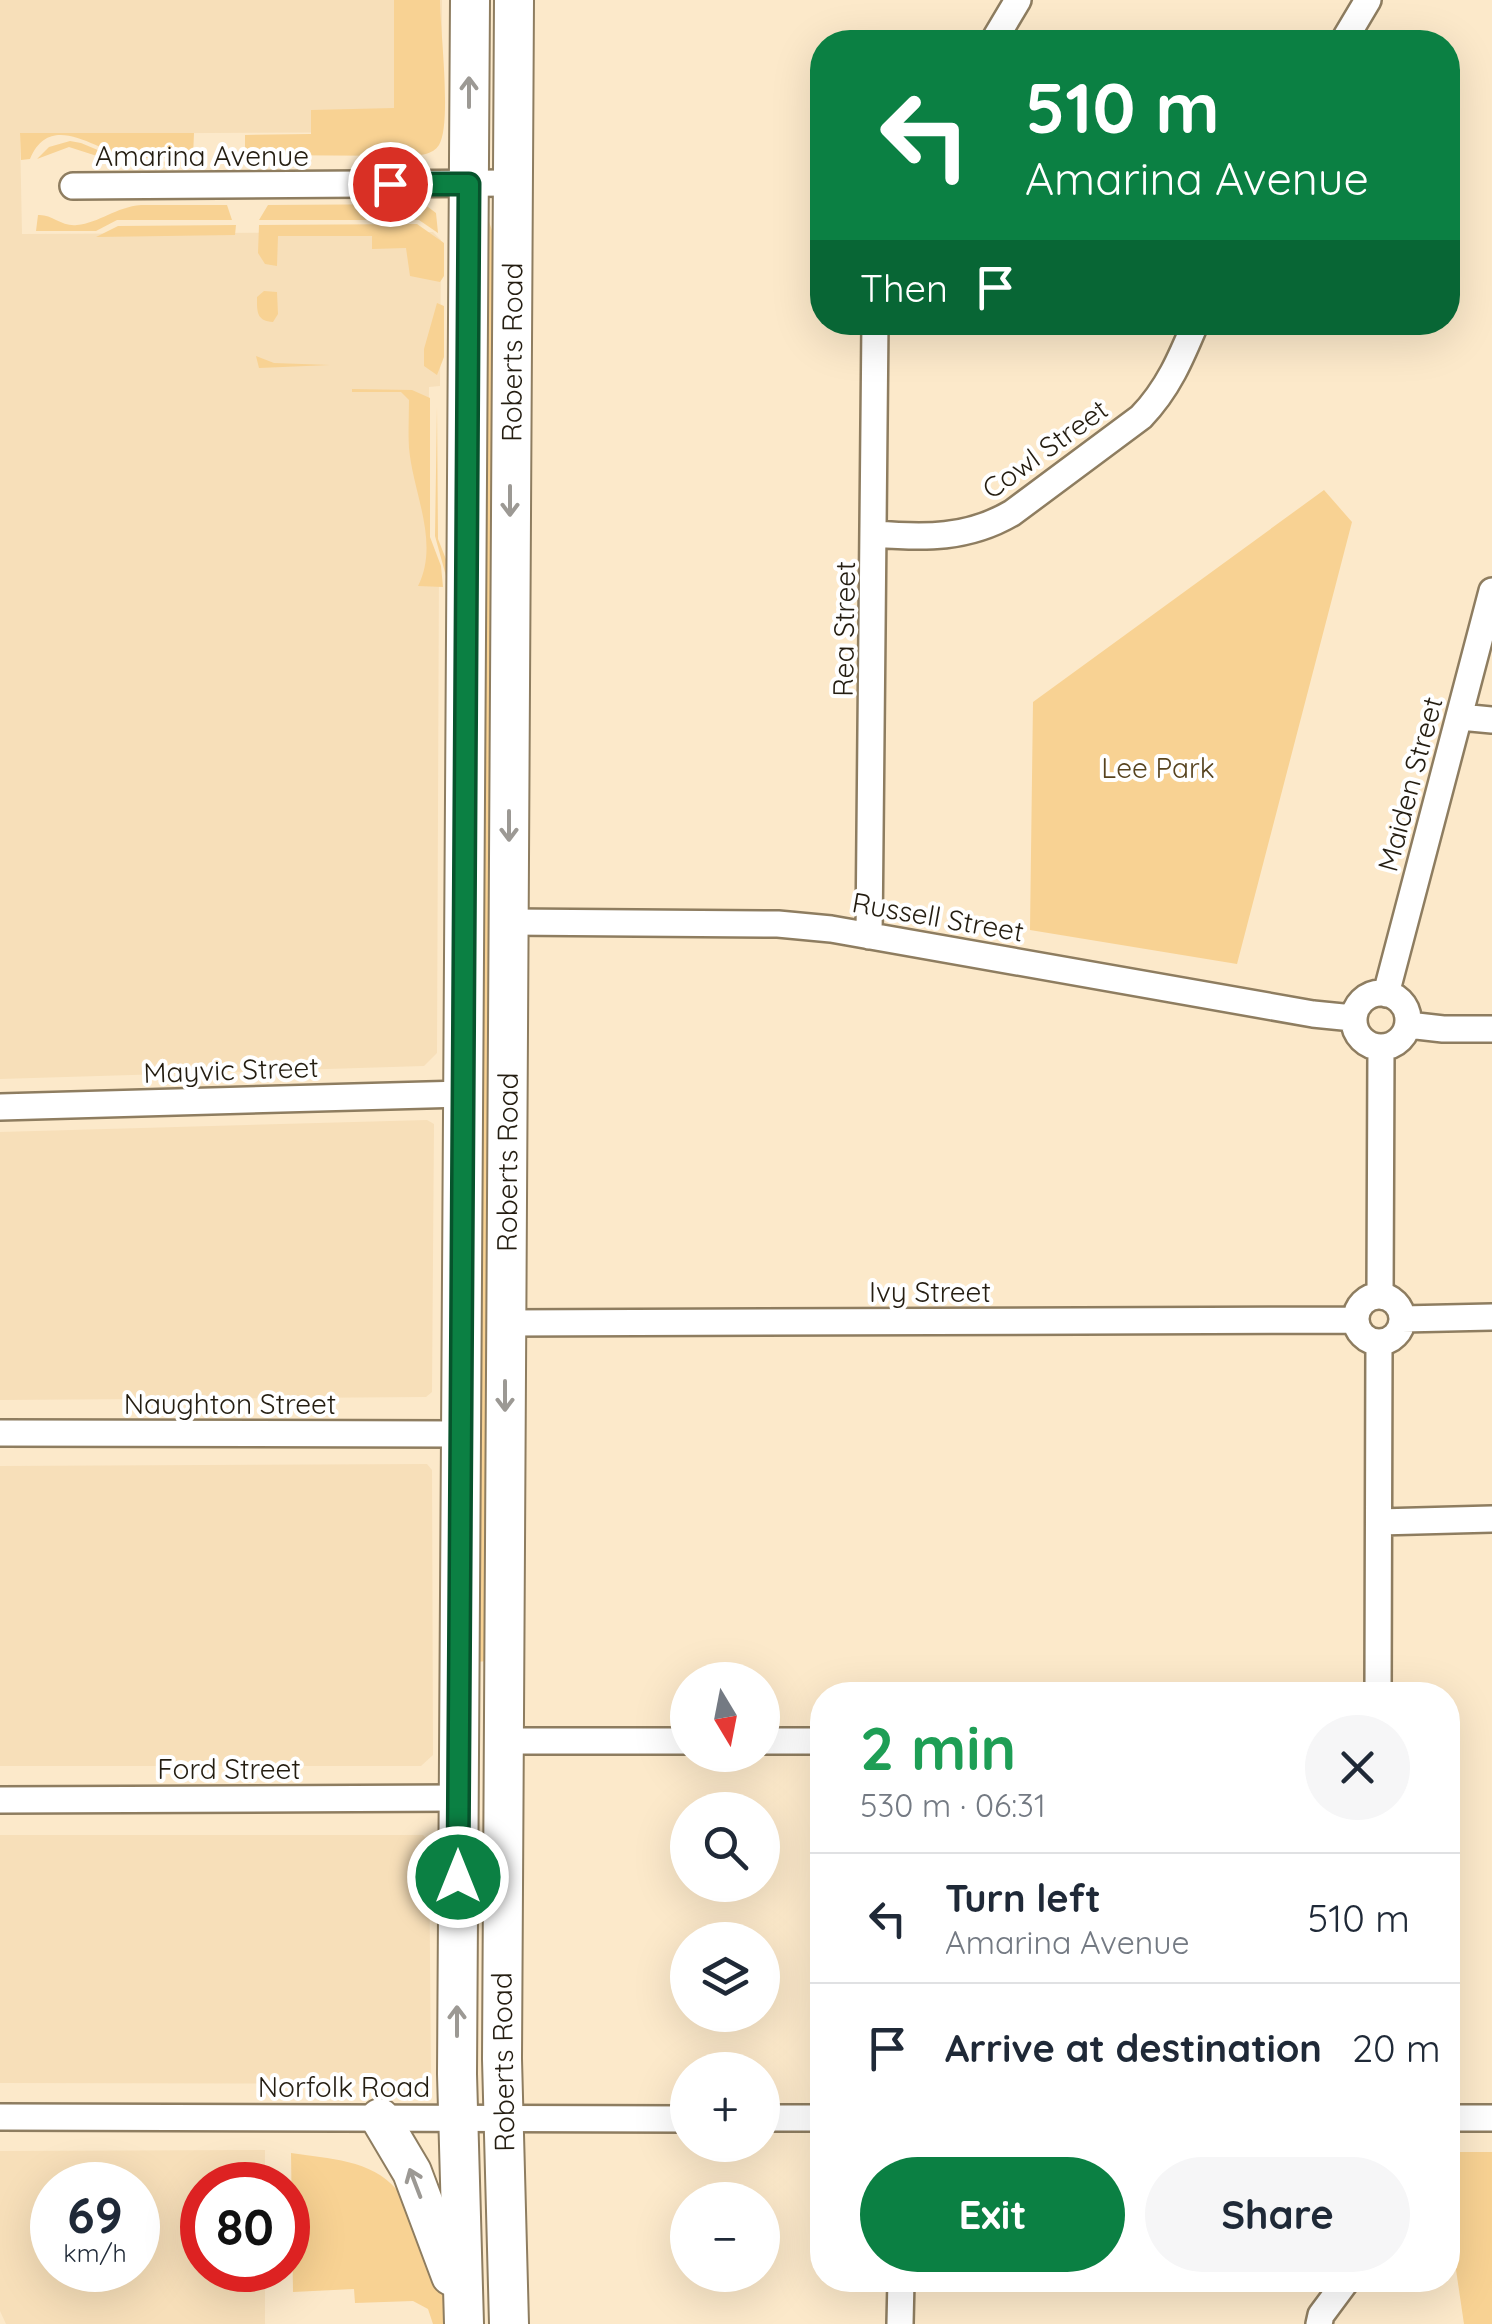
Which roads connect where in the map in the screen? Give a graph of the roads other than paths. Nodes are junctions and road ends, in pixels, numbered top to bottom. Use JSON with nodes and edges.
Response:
{"nodes":[{"id":1,"x":470,"y":0,"type":"edge"},
{"id":2,"x":514,"y":0,"type":"edge"},
{"id":3,"x":1018,"y":0,"type":"edge"},
{"id":4,"x":1368,"y":0,"type":"edge"},
{"id":5,"x":1000,"y":30,"type":"edge"},
{"id":6,"x":1350,"y":30,"type":"edge"},
{"id":7,"x":469,"y":184,"type":"junction"},
{"id":8,"x":512,"y":184,"type":"junction"},
{"id":9,"x":73,"y":186,"type":"dead end"},
{"id":10,"x":875,"y":335,"type":"edge"},
{"id":11,"x":1190,"y":335,"type":"edge"},
{"id":12,"x":875,"y":534,"type":"junction"},
{"id":13,"x":1492,"y":590,"type":"edge"},
{"id":14,"x":1460,"y":717,"type":"junction"},
{"id":15,"x":1492,"y":720,"type":"edge"},
{"id":16,"x":508,"y":922,"type":"junction"},
{"id":17,"x":870,"y":936,"type":"junction"},
{"id":18,"x":1386,"y":994,"type":"junction"},
{"id":19,"x":1354,"y":1018,"type":"junction"},
{"id":20,"x":1408,"y":1025,"type":"junction"},
{"id":21,"x":1492,"y":1028,"type":"edge"},
{"id":22,"x":1381,"y":1048,"type":"junction"},
{"id":23,"x":463,"y":1094,"type":"junction"},
{"id":24,"x":0,"y":1107,"type":"edge"},
{"id":25,"x":1380,"y":1296,"type":"junction"},
{"id":26,"x":1492,"y":1317,"type":"edge"},
{"id":27,"x":1356,"y":1320,"type":"junction"},
{"id":28,"x":1402,"y":1320,"type":"junction"},
{"id":29,"x":505,"y":1323,"type":"junction"},
{"id":30,"x":1379,"y":1342,"type":"junction"},
{"id":31,"x":0,"y":1434,"type":"edge"},
{"id":32,"x":459,"y":1434,"type":"junction"},
{"id":33,"x":1492,"y":1519,"type":"edge"},
{"id":34,"x":1379,"y":1522,"type":"junction"},
{"id":35,"x":1378,"y":1682,"type":"edge"},
{"id":36,"x":504,"y":1741,"type":"junction"},
{"id":37,"x":670,"y":1742,"type":"edge"},
{"id":38,"x":780,"y":1742,"type":"edge"},
{"id":39,"x":810,"y":1742,"type":"edge"},
{"id":40,"x":458,"y":1798,"type":"junction"},
{"id":41,"x":0,"y":1800,"type":"edge"},
{"id":42,"x":0,"y":2118,"type":"edge"},
{"id":43,"x":380,"y":2118,"type":"junction"},
{"id":44,"x":458,"y":2118,"type":"junction"},
{"id":45,"x":503,"y":2118,"type":"junction"},
{"id":46,"x":670,"y":2118,"type":"edge"},
{"id":47,"x":780,"y":2118,"type":"edge"},
{"id":48,"x":810,"y":2118,"type":"edge"},
{"id":49,"x":1460,"y":2118,"type":"edge"},
{"id":50,"x":1492,"y":2118,"type":"edge"},
{"id":51,"x":901,"y":2292,"type":"edge"},
{"id":52,"x":1338,"y":2292,"type":"edge"},
{"id":53,"x":463,"y":2315,"type":"edge"},
{"id":54,"x":509,"y":2324,"type":"edge"},
{"id":55,"x":900,"y":2324,"type":"edge"},
{"id":56,"x":1319,"y":2324,"type":"edge"}],
"edges":[{"from":7,"to":1,"type":"highway","name":"Roberts Road","one_way":true},
{"from":2,"to":8,"type":"highway","name":"Roberts Road"},
{"from":3,"to":5,"type":"street"},
{"from":4,"to":6,"type":"street"},
{"from":7,"to":8,"type":"street","name":"Amarina Avenue"},
{"from":7,"to":9,"type":"street","name":"Amarina Avenue"},
{"from":7,"to":23,"type":"highway","name":"Roberts Road"},
{"from":8,"to":16,"type":"highway","name":"Roberts Road","one_way":true},
{"from":10,"to":12,"type":"street","name":"Rea Street"},
{"from":11,"to":12,"type":"street","name":"Cowl Street"},
{"from":12,"to":17,"type":"street","name":"Rea Street"},
{"from":13,"to":14,"type":"street","name":"Maiden Street"},
{"from":14,"to":15,"type":"street"},
{"from":14,"to":18,"type":"street","name":"Maiden Street"},
{"from":16,"to":17,"type":"street","name":"Russell Street"},
{"from":16,"to":29,"type":"highway","name":"Roberts Road"},
{"from":17,"to":19,"type":"street","name":"Russell Street"},
{"from":18,"to":19,"type":"street"},
{"from":18,"to":20,"type":"street"},
{"from":19,"to":22,"type":"street"},
{"from":20,"to":21,"type":"street"},
{"from":20,"to":22,"type":"street"},
{"from":22,"to":25,"type":"street"},
{"from":23,"to":24,"type":"street","name":"Mayvic Street"},
{"from":23,"to":32,"type":"highway","name":"Roberts Road"},
{"from":25,"to":27,"type":"street"},
{"from":25,"to":28,"type":"street"},
{"from":26,"to":28,"type":"street"},
{"from":27,"to":29,"type":"street","name":"Ivy Street"},
{"from":27,"to":30,"type":"street"},
{"from":28,"to":30,"type":"street"},
{"from":29,"to":36,"type":"highway","name":"Roberts Road","one_way":true},
{"from":30,"to":34,"type":"street"},
{"from":31,"to":32,"type":"street","name":"Naughton Street"},
{"from":32,"to":40,"type":"highway","name":"Roberts Road"},
{"from":33,"to":34,"type":"street"},
{"from":34,"to":35,"type":"street"},
{"from":36,"to":37,"type":"street"},
{"from":36,"to":45,"type":"highway","name":"Roberts Road"},
{"from":38,"to":39,"type":"street"},
{"from":40,"to":41,"type":"street","name":"Ford Street"},
{"from":44,"to":40,"type":"highway","name":"Roberts Road","one_way":true},
{"from":42,"to":43,"type":"street","name":"Norfolk Road"},
{"from":43,"to":44,"type":"street","name":"Norfolk Road"},
{"from":53,"to":43,"type":"highway","one_way":true},
{"from":44,"to":45,"type":"street","name":"Norfolk Road"},
{"from":44,"to":53,"type":"highway","name":"Roberts Road"},
{"from":45,"to":46,"type":"street","name":"Norfolk Road"},
{"from":45,"to":54,"type":"highway","name":"Roberts Road"},
{"from":47,"to":48,"type":"street"},
{"from":49,"to":50,"type":"street"},
{"from":51,"to":55,"type":"street"},
{"from":52,"to":56,"type":"street"}]}
